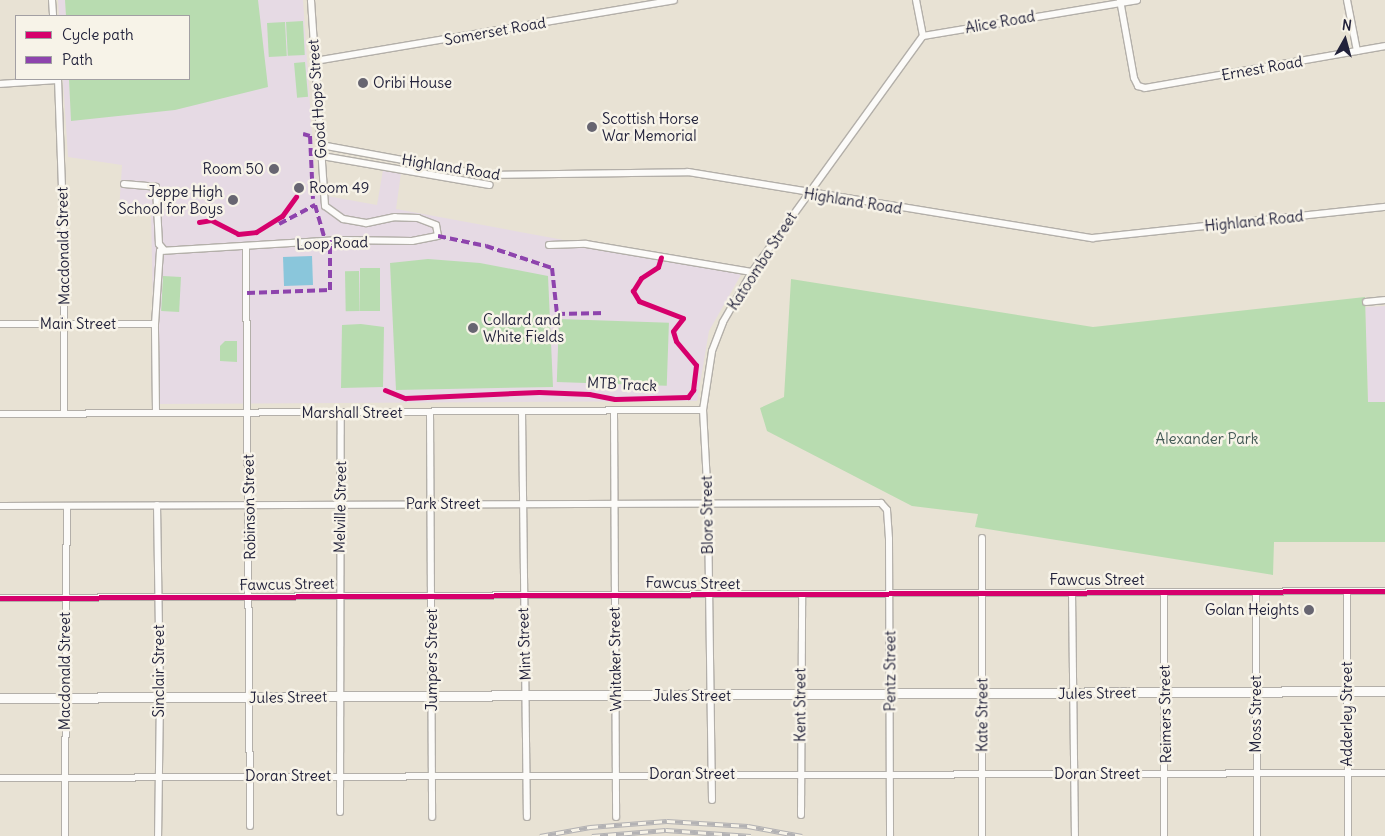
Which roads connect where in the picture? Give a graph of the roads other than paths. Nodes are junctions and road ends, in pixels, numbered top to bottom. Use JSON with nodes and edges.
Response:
{"nodes":[{"id":1,"x":52,"y":0,"type":"edge"},
{"id":2,"x":311,"y":0,"type":"edge"},
{"id":3,"x":674,"y":0,"type":"edge"},
{"id":4,"x":916,"y":0,"type":"edge"},
{"id":5,"x":1137,"y":0,"type":"edge"},
{"id":6,"x":1348,"y":0,"type":"edge"},
{"id":7,"x":1120,"y":2,"type":"edge"},
{"id":8,"x":53,"y":15,"type":"edge"},
{"id":9,"x":923,"y":36,"type":"junction"},
{"id":10,"x":1385,"y":46,"type":"edge"},
{"id":11,"x":1357,"y":51,"type":"junction"},
{"id":12,"x":315,"y":61,"type":"junction"},
{"id":13,"x":58,"y":80,"type":"edge"},
{"id":14,"x":0,"y":84,"type":"edge"},
{"id":15,"x":321,"y":145,"type":"junction"},
{"id":16,"x":322,"y":156,"type":"junction"},
{"id":17,"x":124,"y":184,"type":"dead end"},
{"id":18,"x":490,"y":185,"type":"dead end"},
{"id":19,"x":808,"y":193,"type":"junction"},
{"id":20,"x":323,"y":198,"type":"joint"},
{"id":21,"x":1385,"y":207,"type":"edge"},
{"id":22,"x":549,"y":245,"type":"dead end"},
{"id":23,"x":246,"y":248,"type":"junction"},
{"id":24,"x":164,"y":250,"type":"junction"},
{"id":25,"x":752,"y":272,"type":"junction"},
{"id":26,"x":1385,"y":300,"type":"edge"},
{"id":27,"x":1366,"y":302,"type":"dead end"},
{"id":28,"x":0,"y":324,"type":"edge"},
{"id":29,"x":64,"y":324,"type":"junction"},
{"id":30,"x":155,"y":324,"type":"junction"},
{"id":31,"x":704,"y":410,"type":"junction"},
{"id":32,"x":156,"y":412,"type":"junction"},
{"id":33,"x":430,"y":412,"type":"junction"},
{"id":34,"x":522,"y":412,"type":"junction"},
{"id":35,"x":614,"y":412,"type":"junction"},
{"id":36,"x":248,"y":413,"type":"junction"},
{"id":37,"x":341,"y":413,"type":"junction"},
{"id":38,"x":0,"y":414,"type":"edge"},
{"id":39,"x":64,"y":414,"type":"junction"},
{"id":40,"x":708,"y":502,"type":"junction"},
{"id":41,"x":341,"y":504,"type":"junction"},
{"id":42,"x":431,"y":504,"type":"junction"},
{"id":43,"x":616,"y":504,"type":"junction"},
{"id":44,"x":157,"y":505,"type":"junction"},
{"id":45,"x":249,"y":505,"type":"junction"},
{"id":46,"x":522,"y":505,"type":"junction"},
{"id":47,"x":0,"y":506,"type":"edge"},
{"id":48,"x":67,"y":506,"type":"junction"},
{"id":49,"x":886,"y":506,"type":"joint"},
{"id":50,"x":982,"y":538,"type":"dead end"},
{"id":51,"x":1385,"y":591,"type":"edge"},
{"id":52,"x":1256,"y":592,"type":"junction"},
{"id":53,"x":1347,"y":592,"type":"junction"},
{"id":54,"x":982,"y":593,"type":"junction"},
{"id":55,"x":1072,"y":593,"type":"junction"},
{"id":56,"x":1164,"y":593,"type":"junction"},
{"id":57,"x":614,"y":594,"type":"junction"},
{"id":58,"x":432,"y":595,"type":"junction"},
{"id":59,"x":889,"y":595,"type":"junction"},
{"id":60,"x":339,"y":596,"type":"junction"},
{"id":61,"x":523,"y":596,"type":"junction"},
{"id":62,"x":708,"y":596,"type":"junction"},
{"id":63,"x":802,"y":596,"type":"junction"},
{"id":64,"x":250,"y":597,"type":"junction"},
{"id":65,"x":0,"y":598,"type":"edge"},
{"id":66,"x":66,"y":598,"type":"junction"},
{"id":67,"x":159,"y":598,"type":"junction"},
{"id":68,"x":1347,"y":691,"type":"junction"},
{"id":69,"x":1385,"y":691,"type":"edge"},
{"id":70,"x":1163,"y":692,"type":"junction"},
{"id":71,"x":1256,"y":692,"type":"junction"},
{"id":72,"x":1074,"y":693,"type":"junction"},
{"id":73,"x":982,"y":694,"type":"junction"},
{"id":74,"x":431,"y":695,"type":"junction"},
{"id":75,"x":616,"y":695,"type":"junction"},
{"id":76,"x":800,"y":695,"type":"junction"},
{"id":77,"x":890,"y":695,"type":"junction"},
{"id":78,"x":341,"y":696,"type":"junction"},
{"id":79,"x":526,"y":696,"type":"junction"},
{"id":80,"x":710,"y":696,"type":"junction"},
{"id":81,"x":160,"y":697,"type":"junction"},
{"id":82,"x":0,"y":698,"type":"edge"},
{"id":83,"x":65,"y":698,"type":"junction"},
{"id":84,"x":251,"y":698,"type":"junction"},
{"id":85,"x":800,"y":773,"type":"junction"},
{"id":86,"x":1348,"y":773,"type":"junction"},
{"id":87,"x":1385,"y":773,"type":"edge"},
{"id":88,"x":526,"y":774,"type":"junction"},
{"id":89,"x":615,"y":774,"type":"junction"},
{"id":90,"x":891,"y":774,"type":"junction"},
{"id":91,"x":982,"y":774,"type":"junction"},
{"id":92,"x":1072,"y":774,"type":"junction"},
{"id":93,"x":1166,"y":774,"type":"junction"},
{"id":94,"x":1256,"y":774,"type":"junction"},
{"id":95,"x":712,"y":775,"type":"junction"},
{"id":96,"x":249,"y":776,"type":"junction"},
{"id":97,"x":341,"y":776,"type":"junction"},
{"id":98,"x":432,"y":776,"type":"junction"},
{"id":99,"x":158,"y":777,"type":"junction"},
{"id":100,"x":0,"y":778,"type":"edge"},
{"id":101,"x":65,"y":778,"type":"junction"},
{"id":102,"x":712,"y":800,"type":"dead end"},
{"id":103,"x":340,"y":812,"type":"dead end"},
{"id":104,"x":800,"y":815,"type":"dead end"},
{"id":105,"x":432,"y":817,"type":"dead end"},
{"id":106,"x":528,"y":817,"type":"dead end"},
{"id":107,"x":616,"y":817,"type":"dead end"},
{"id":108,"x":250,"y":826,"type":"dead end"},
{"id":109,"x":65,"y":836,"type":"edge"},
{"id":110,"x":158,"y":836,"type":"edge"},
{"id":111,"x":890,"y":836,"type":"edge"},
{"id":112,"x":982,"y":836,"type":"edge"},
{"id":113,"x":1075,"y":836,"type":"edge"},
{"id":114,"x":1164,"y":836,"type":"edge"},
{"id":115,"x":1256,"y":836,"type":"edge"},
{"id":116,"x":1348,"y":836,"type":"edge"}],
"edges":[{"from":1,"to":8,"type":"street"},
{"from":2,"to":12,"type":"street","name":"Good Hope Street"},
{"from":3,"to":12,"type":"street","name":"Somerset Road"},
{"from":4,"to":9,"type":"street"},
{"from":5,"to":7,"type":"street","name":"Alice Road"},
{"from":6,"to":11,"type":"street"},
{"from":7,"to":9,"type":"street","name":"Alice Road"},
{"from":7,"to":11,"type":"street","name":"Ernest Road"},
{"from":9,"to":19,"type":"street","name":"Katoomba Street"},
{"from":10,"to":11,"type":"street","name":"Ernest Road"},
{"from":12,"to":15,"type":"street","name":"Good Hope Street"},
{"from":13,"to":14,"type":"street"},
{"from":13,"to":29,"type":"street","name":"Macdonald Street"},
{"from":15,"to":16,"type":"street","name":"Good Hope Street"},
{"from":15,"to":19,"type":"street","name":"Highland Road"},
{"from":16,"to":18,"type":"street","name":"Highland Road"},
{"from":16,"to":20,"type":"street","name":"Good Hope Street"},
{"from":17,"to":24,"type":"street"},
{"from":19,"to":21,"type":"street","name":"Highland Road"},
{"from":19,"to":25,"type":"street","name":"Katoomba Street"},
{"from":20,"to":23,"type":"street","name":"Loop Road"},
{"from":22,"to":25,"type":"street"},
{"from":23,"to":24,"type":"street","name":"Loop Road"},
{"from":23,"to":36,"type":"street","name":"Robinson Street"},
{"from":24,"to":30,"type":"street"},
{"from":25,"to":31,"type":"street","name":"Katoomba Street"},
{"from":26,"to":27,"type":"street"},
{"from":28,"to":29,"type":"street","name":"Main Street"},
{"from":29,"to":30,"type":"street","name":"Main Street"},
{"from":29,"to":39,"type":"street","name":"Macdonald Street"},
{"from":30,"to":32,"type":"street"},
{"from":31,"to":35,"type":"street","name":"Marshall Street"},
{"from":31,"to":40,"type":"street","name":"Blore Street"},
{"from":32,"to":36,"type":"street","name":"Marshall Street"},
{"from":32,"to":39,"type":"street","name":"Marshall Street"},
{"from":33,"to":34,"type":"street","name":"Marshall Street"},
{"from":33,"to":37,"type":"street","name":"Marshall Street"},
{"from":33,"to":42,"type":"street","name":"Jumpers Street"},
{"from":34,"to":35,"type":"street","name":"Marshall Street"},
{"from":34,"to":46,"type":"street","name":"Mint Street"},
{"from":35,"to":43,"type":"street","name":"Whitaker Street"},
{"from":36,"to":37,"type":"street","name":"Marshall Street"},
{"from":36,"to":45,"type":"street","name":"Robinson Street"},
{"from":37,"to":41,"type":"street","name":"Melville Street"},
{"from":38,"to":39,"type":"street","name":"Marshall Street"},
{"from":40,"to":43,"type":"street","name":"Park Street"},
{"from":40,"to":49,"type":"street","name":"Park Street"},
{"from":40,"to":62,"type":"street","name":"Blore Street"},
{"from":41,"to":42,"type":"street","name":"Park Street"},
{"from":41,"to":45,"type":"street","name":"Park Street"},
{"from":41,"to":60,"type":"street","name":"Melville Street"},
{"from":42,"to":46,"type":"street","name":"Park Street"},
{"from":42,"to":58,"type":"street","name":"Jumpers Street"},
{"from":43,"to":46,"type":"street","name":"Park Street"},
{"from":43,"to":57,"type":"street","name":"Whitaker Street"},
{"from":44,"to":45,"type":"street","name":"Park Street"},
{"from":44,"to":48,"type":"street","name":"Park Street"},
{"from":44,"to":67,"type":"street","name":"Sinclair Street"},
{"from":45,"to":64,"type":"street","name":"Robinson Street"},
{"from":46,"to":61,"type":"street","name":"Mint Street"},
{"from":47,"to":48,"type":"street","name":"Park Street"},
{"from":48,"to":66,"type":"street","name":"Macdonald Street"},
{"from":49,"to":59,"type":"street","name":"Pentz Street"},
{"from":50,"to":54,"type":"street","name":"Kate Street"},
{"from":51,"to":53,"type":"street","name":"Fawcus Street"},
{"from":52,"to":53,"type":"street","name":"Fawcus Street"},
{"from":52,"to":56,"type":"street","name":"Fawcus Street"},
{"from":52,"to":71,"type":"street","name":"Moss Street"},
{"from":53,"to":68,"type":"street","name":"Adderley Street"},
{"from":54,"to":55,"type":"street","name":"Fawcus Street"},
{"from":54,"to":59,"type":"street","name":"Fawcus Street"},
{"from":54,"to":73,"type":"street","name":"Kate Street"},
{"from":55,"to":56,"type":"street","name":"Fawcus Street"},
{"from":55,"to":72,"type":"street"},
{"from":56,"to":70,"type":"street","name":"Reimers Street"},
{"from":57,"to":61,"type":"street","name":"Fawcus Street"},
{"from":57,"to":62,"type":"street","name":"Fawcus Street"},
{"from":57,"to":75,"type":"street","name":"Whitaker Street"},
{"from":58,"to":60,"type":"street","name":"Fawcus Street"},
{"from":58,"to":61,"type":"street","name":"Fawcus Street"},
{"from":58,"to":74,"type":"street","name":"Jumpers Street"},
{"from":59,"to":63,"type":"street","name":"Fawcus Street"},
{"from":59,"to":77,"type":"street","name":"Pentz Street"},
{"from":60,"to":64,"type":"street","name":"Fawcus Street"},
{"from":60,"to":78,"type":"street","name":"Melville Street"},
{"from":61,"to":79,"type":"street","name":"Mint Street"},
{"from":62,"to":63,"type":"street","name":"Fawcus Street"},
{"from":62,"to":80,"type":"street","name":"Blore Street"},
{"from":63,"to":76,"type":"street","name":"Kent Street"},
{"from":64,"to":67,"type":"street","name":"Fawcus Street"},
{"from":64,"to":84,"type":"street","name":"Robinson Street"},
{"from":65,"to":66,"type":"street","name":"Fawcus Street"},
{"from":66,"to":67,"type":"street","name":"Fawcus Street"},
{"from":66,"to":83,"type":"street","name":"Macdonald Street"},
{"from":67,"to":81,"type":"street","name":"Sinclair Street"},
{"from":68,"to":69,"type":"main road","name":"Jules Street"},
{"from":68,"to":71,"type":"main road","name":"Jules Street"},
{"from":68,"to":86,"type":"street","name":"Adderley Street"},
{"from":70,"to":71,"type":"main road","name":"Jules Street"},
{"from":70,"to":72,"type":"main road","name":"Jules Street"},
{"from":70,"to":93,"type":"street","name":"Reimers Street"},
{"from":71,"to":94,"type":"street","name":"Moss Street"},
{"from":72,"to":73,"type":"main road","name":"Jules Street"},
{"from":72,"to":92,"type":"street"},
{"from":73,"to":77,"type":"main road","name":"Jules Street"},
{"from":73,"to":91,"type":"street","name":"Kate Street"},
{"from":74,"to":78,"type":"main road","name":"Jules Street"},
{"from":74,"to":79,"type":"main road","name":"Jules Street"},
{"from":74,"to":98,"type":"street","name":"Jumpers Street"},
{"from":75,"to":79,"type":"main road","name":"Jules Street"},
{"from":75,"to":80,"type":"main road","name":"Jules Street"},
{"from":75,"to":89,"type":"street","name":"Whitaker Street"},
{"from":76,"to":77,"type":"main road","name":"Jules Street"},
{"from":76,"to":80,"type":"main road","name":"Jules Street"},
{"from":76,"to":85,"type":"street","name":"Kent Street"},
{"from":77,"to":90,"type":"street","name":"Pentz Street"},
{"from":78,"to":84,"type":"main road","name":"Jules Street"},
{"from":78,"to":97,"type":"street","name":"Melville Street"},
{"from":79,"to":88,"type":"street","name":"Mint Street"},
{"from":80,"to":95,"type":"street","name":"Blore Street"},
{"from":81,"to":83,"type":"main road","name":"Jules Street"},
{"from":81,"to":84,"type":"main road","name":"Jules Street"},
{"from":81,"to":99,"type":"street","name":"Sinclair Street"},
{"from":82,"to":83,"type":"main road","name":"Jules Street"},
{"from":83,"to":101,"type":"street","name":"Macdonald Street"},
{"from":84,"to":96,"type":"street","name":"Robinson Street"},
{"from":85,"to":90,"type":"street","name":"Doran Street"},
{"from":85,"to":95,"type":"street","name":"Doran Street"},
{"from":85,"to":104,"type":"street","name":"Kent Street"},
{"from":86,"to":87,"type":"street","name":"Doran Street"},
{"from":86,"to":94,"type":"street","name":"Doran Street"},
{"from":86,"to":116,"type":"street","name":"Adderley Street"},
{"from":88,"to":89,"type":"street","name":"Doran Street"},
{"from":88,"to":98,"type":"street","name":"Doran Street"},
{"from":88,"to":106,"type":"street","name":"Mint Street"},
{"from":89,"to":95,"type":"street","name":"Doran Street"},
{"from":89,"to":107,"type":"street","name":"Whitaker Street"},
{"from":90,"to":91,"type":"street","name":"Doran Street"},
{"from":90,"to":111,"type":"street","name":"Pentz Street"},
{"from":91,"to":92,"type":"street","name":"Doran Street"},
{"from":91,"to":112,"type":"street","name":"Kate Street"},
{"from":92,"to":93,"type":"street","name":"Doran Street"},
{"from":92,"to":113,"type":"street"},
{"from":93,"to":94,"type":"street","name":"Doran Street"},
{"from":93,"to":114,"type":"street","name":"Reimers Street"},
{"from":94,"to":115,"type":"street","name":"Moss Street"},
{"from":95,"to":102,"type":"street","name":"Blore Street"},
{"from":96,"to":97,"type":"street","name":"Doran Street"},
{"from":96,"to":99,"type":"street","name":"Doran Street"},
{"from":96,"to":108,"type":"street","name":"Robinson Street"},
{"from":97,"to":98,"type":"street","name":"Doran Street"},
{"from":97,"to":103,"type":"street","name":"Melville Street"},
{"from":98,"to":105,"type":"street","name":"Jumpers Street"},
{"from":99,"to":101,"type":"street","name":"Doran Street"},
{"from":99,"to":110,"type":"street","name":"Sinclair Street"},
{"from":100,"to":101,"type":"street","name":"Doran Street"},
{"from":101,"to":109,"type":"street","name":"Macdonald Street"}]}
